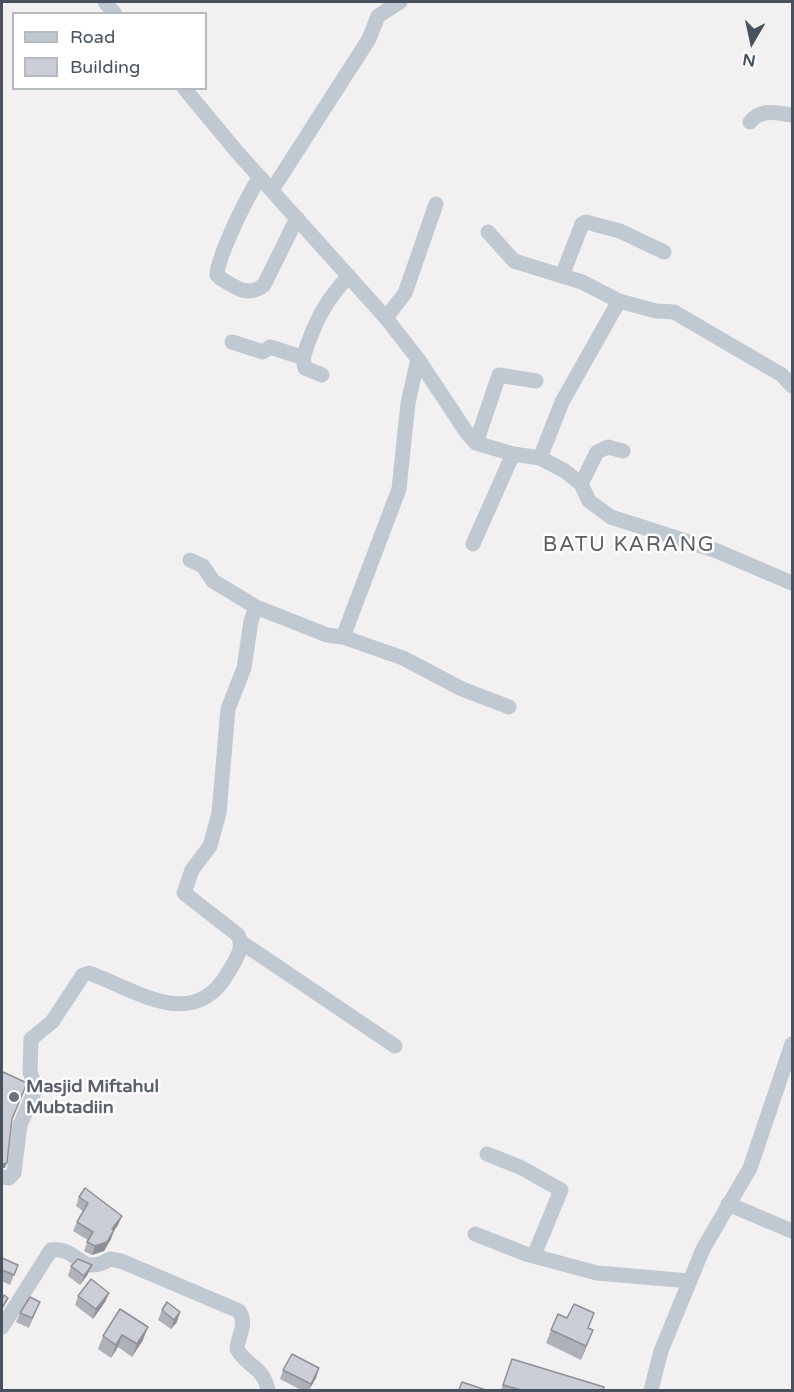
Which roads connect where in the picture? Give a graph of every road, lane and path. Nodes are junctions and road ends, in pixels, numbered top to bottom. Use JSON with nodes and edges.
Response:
{"nodes":[{"id":1,"x":400,"y":2,"type":"edge"},
{"id":2,"x":186,"y":90,"type":"edge"},
{"id":3,"x":792,"y":115,"type":"edge"},
{"id":4,"x":750,"y":122,"type":"dead end"},
{"id":5,"x":260,"y":177,"type":"junction"},
{"id":6,"x":272,"y":190,"type":"junction"},
{"id":7,"x":436,"y":204,"type":"dead end"},
{"id":8,"x":297,"y":218,"type":"junction"},
{"id":9,"x":488,"y":232,"type":"dead end"},
{"id":10,"x":664,"y":252,"type":"dead end"},
{"id":11,"x":349,"y":276,"type":"junction"},
{"id":12,"x":562,"y":276,"type":"junction"},
{"id":13,"x":619,"y":301,"type":"junction"},
{"id":14,"x":386,"y":318,"type":"junction"},
{"id":15,"x":232,"y":342,"type":"dead end"},
{"id":16,"x":303,"y":358,"type":"junction"},
{"id":17,"x":418,"y":359,"type":"junction"},
{"id":18,"x":322,"y":375,"type":"dead end"},
{"id":19,"x":536,"y":381,"type":"dead end"},
{"id":20,"x":792,"y":386,"type":"edge"},
{"id":21,"x":476,"y":443,"type":"junction"},
{"id":22,"x":623,"y":451,"type":"dead end"},
{"id":23,"x":513,"y":454,"type":"junction"},
{"id":24,"x":540,"y":458,"type":"junction"},
{"id":25,"x":581,"y":484,"type":"junction"},
{"id":26,"x":473,"y":544,"type":"dead end"},
{"id":27,"x":189,"y":560,"type":"dead end"},
{"id":28,"x":792,"y":583,"type":"edge"},
{"id":29,"x":256,"y":607,"type":"junction"},
{"id":30,"x":344,"y":637,"type":"junction"},
{"id":31,"x":509,"y":707,"type":"dead end"},
{"id":32,"x":242,"y":942,"type":"junction"},
{"id":33,"x":792,"y":1044,"type":"edge"},
{"id":34,"x":395,"y":1046,"type":"dead end"},
{"id":35,"x":487,"y":1154,"type":"dead end"},
{"id":36,"x":2,"y":1177,"type":"edge"},
{"id":37,"x":728,"y":1204,"type":"junction"},
{"id":38,"x":792,"y":1231,"type":"edge"},
{"id":39,"x":475,"y":1234,"type":"dead end"},
{"id":40,"x":537,"y":1257,"type":"junction"},
{"id":41,"x":690,"y":1281,"type":"junction"},
{"id":42,"x":2,"y":1327,"type":"edge"},
{"id":43,"x":268,"y":1390,"type":"edge"},
{"id":44,"x":651,"y":1390,"type":"edge"}],
"edges":[{"from":1,"to":6,"type":"street"},
{"from":2,"to":5,"type":"street"},
{"from":3,"to":4,"type":"street"},
{"from":5,"to":6,"type":"street"},
{"from":5,"to":8,"type":"street"},
{"from":6,"to":8,"type":"street"},
{"from":7,"to":14,"type":"street"},
{"from":8,"to":11,"type":"street"},
{"from":9,"to":12,"type":"street"},
{"from":10,"to":12,"type":"street"},
{"from":11,"to":14,"type":"street"},
{"from":11,"to":16,"type":"street"},
{"from":12,"to":13,"type":"street"},
{"from":13,"to":20,"type":"street"},
{"from":13,"to":24,"type":"street"},
{"from":14,"to":17,"type":"street"},
{"from":15,"to":16,"type":"street"},
{"from":16,"to":18,"type":"street"},
{"from":17,"to":21,"type":"street"},
{"from":17,"to":30,"type":"street"},
{"from":19,"to":21,"type":"street"},
{"from":21,"to":23,"type":"street"},
{"from":22,"to":25,"type":"street"},
{"from":23,"to":24,"type":"street"},
{"from":23,"to":26,"type":"street"},
{"from":24,"to":25,"type":"street"},
{"from":25,"to":28,"type":"street"},
{"from":27,"to":29,"type":"street"},
{"from":29,"to":30,"type":"street"},
{"from":29,"to":32,"type":"street"},
{"from":30,"to":31,"type":"street"},
{"from":32,"to":34,"type":"street"},
{"from":32,"to":36,"type":"street"},
{"from":33,"to":37,"type":"street"},
{"from":35,"to":40,"type":"street"},
{"from":37,"to":38,"type":"street"},
{"from":37,"to":41,"type":"street"},
{"from":39,"to":40,"type":"street"},
{"from":40,"to":41,"type":"street"},
{"from":41,"to":44,"type":"street"},
{"from":42,"to":43,"type":"street"}]}
